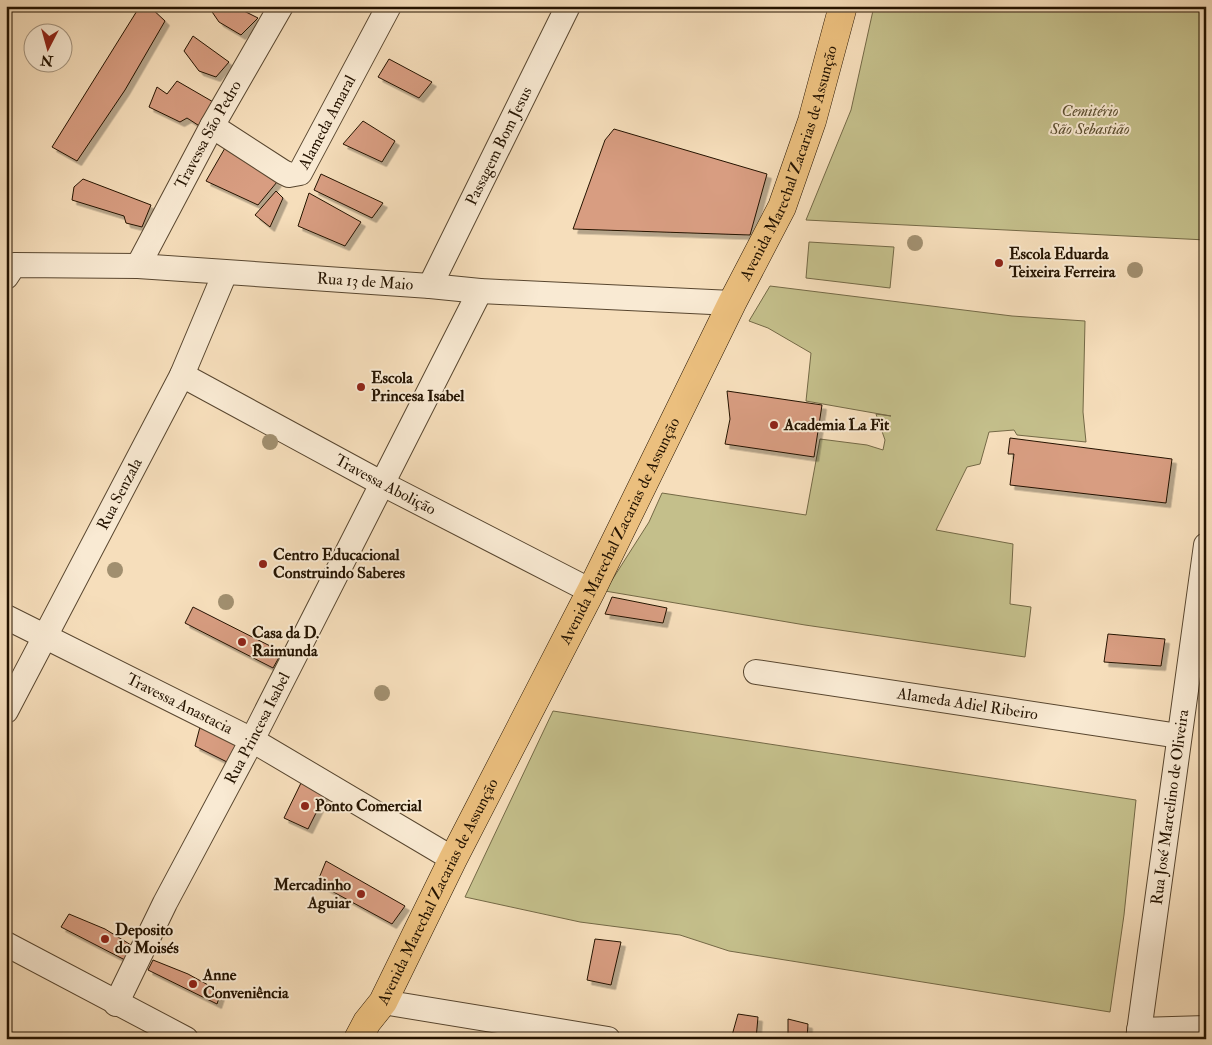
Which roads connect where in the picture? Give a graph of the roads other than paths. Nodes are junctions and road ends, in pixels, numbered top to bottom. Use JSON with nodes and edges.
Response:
{"nodes":[{"id":1,"x":281,"y":6,"type":"edge"},
{"id":2,"x":390,"y":6,"type":"edge"},
{"id":3,"x":568,"y":6,"type":"edge"},
{"id":4,"x":843,"y":6,"type":"edge"},
{"id":5,"x":212,"y":126,"type":"junction"},
{"id":6,"x":138,"y":266,"type":"junction"},
{"id":7,"x":225,"y":273,"type":"junction"},
{"id":8,"x":6,"y":277,"type":"edge"},
{"id":9,"x":430,"y":286,"type":"junction"},
{"id":10,"x":480,"y":291,"type":"junction"},
{"id":11,"x":732,"y":303,"type":"junction"},
{"id":12,"x":182,"y":375,"type":"junction"},
{"id":13,"x":381,"y":483,"type":"junction"},
{"id":14,"x":1206,"y":545,"type":"edge"},
{"id":15,"x":591,"y":591,"type":"junction"},
{"id":16,"x":6,"y":617,"type":"edge"},
{"id":17,"x":46,"y":636,"type":"junction"},
{"id":18,"x":756,"y":672,"type":"dead end"},
{"id":19,"x":6,"y":711,"type":"edge"},
{"id":20,"x":1180,"y":736,"type":"junction"},
{"id":21,"x":252,"y":740,"type":"junction"},
{"id":22,"x":453,"y":859,"type":"junction"},
{"id":23,"x":6,"y":944,"type":"edge"},
{"id":24,"x":383,"y":1002,"type":"junction"},
{"id":25,"x":116,"y":1004,"type":"junction"},
{"id":26,"x":1206,"y":1028,"type":"edge"},
{"id":27,"x":1138,"y":1034,"type":"edge"},
{"id":28,"x":186,"y":1039,"type":"edge"},
{"id":29,"x":358,"y":1039,"type":"edge"},
{"id":30,"x":608,"y":1039,"type":"edge"}],
"edges":[{"from":1,"to":5,"type":"street","name":"Travessa São Pedro"},
{"from":2,"to":5,"type":"street","name":"Alameda Amaral"},
{"from":3,"to":9,"type":"street","name":"Passagem Bom Jesus"},
{"from":4,"to":11,"type":"main road","name":"Avenida Marechal Zacarias de Assunção"},
{"from":5,"to":6,"type":"street","name":"Travessa São Pedro"},
{"from":6,"to":7,"type":"street","name":"Rua 13 de Maio"},
{"from":6,"to":8,"type":"street","name":"Rua 13 de Maio"},
{"from":7,"to":9,"type":"street","name":"Rua 13 de Maio"},
{"from":7,"to":12,"type":"street","name":"Rua Senzala"},
{"from":9,"to":10,"type":"street","name":"Rua 13 de Maio"},
{"from":10,"to":11,"type":"street","name":"Rua 13 de Maio"},
{"from":10,"to":13,"type":"street","name":"Rua Princesa Isabel"},
{"from":11,"to":15,"type":"main road","name":"Avenida Marechal Zacarias de Assunção"},
{"from":12,"to":13,"type":"street","name":"Travessa Abolição"},
{"from":12,"to":17,"type":"street","name":"Rua Senzala"},
{"from":13,"to":15,"type":"street","name":"Travessa Abolição"},
{"from":13,"to":21,"type":"street","name":"Rua Princesa Isabel"},
{"from":14,"to":20,"type":"street","name":"Rua José Marcelino de Oliveira"},
{"from":15,"to":22,"type":"main road","name":"Avenida Marechal Zacarias de Assunção"},
{"from":16,"to":17,"type":"street","name":"Travessa Anastacia"},
{"from":17,"to":19,"type":"street","name":"Rua Senzala"},
{"from":17,"to":21,"type":"street","name":"Travessa Anastacia"},
{"from":18,"to":20,"type":"street","name":"Alameda Adiel Ribeiro"},
{"from":20,"to":27,"type":"street","name":"Rua José Marcelino de Oliveira"},
{"from":21,"to":22,"type":"street","name":"Travessa Anastacia"},
{"from":21,"to":25,"type":"street","name":"Rua Princesa Isabel"},
{"from":22,"to":24,"type":"main road","name":"Avenida Marechal Zacarias de Assunção"},
{"from":23,"to":25,"type":"street"},
{"from":24,"to":29,"type":"main road","name":"Avenida Marechal Zacarias de Assunção"},
{"from":24,"to":30,"type":"street"},
{"from":25,"to":28,"type":"street"},
{"from":26,"to":27,"type":"street"}]}
